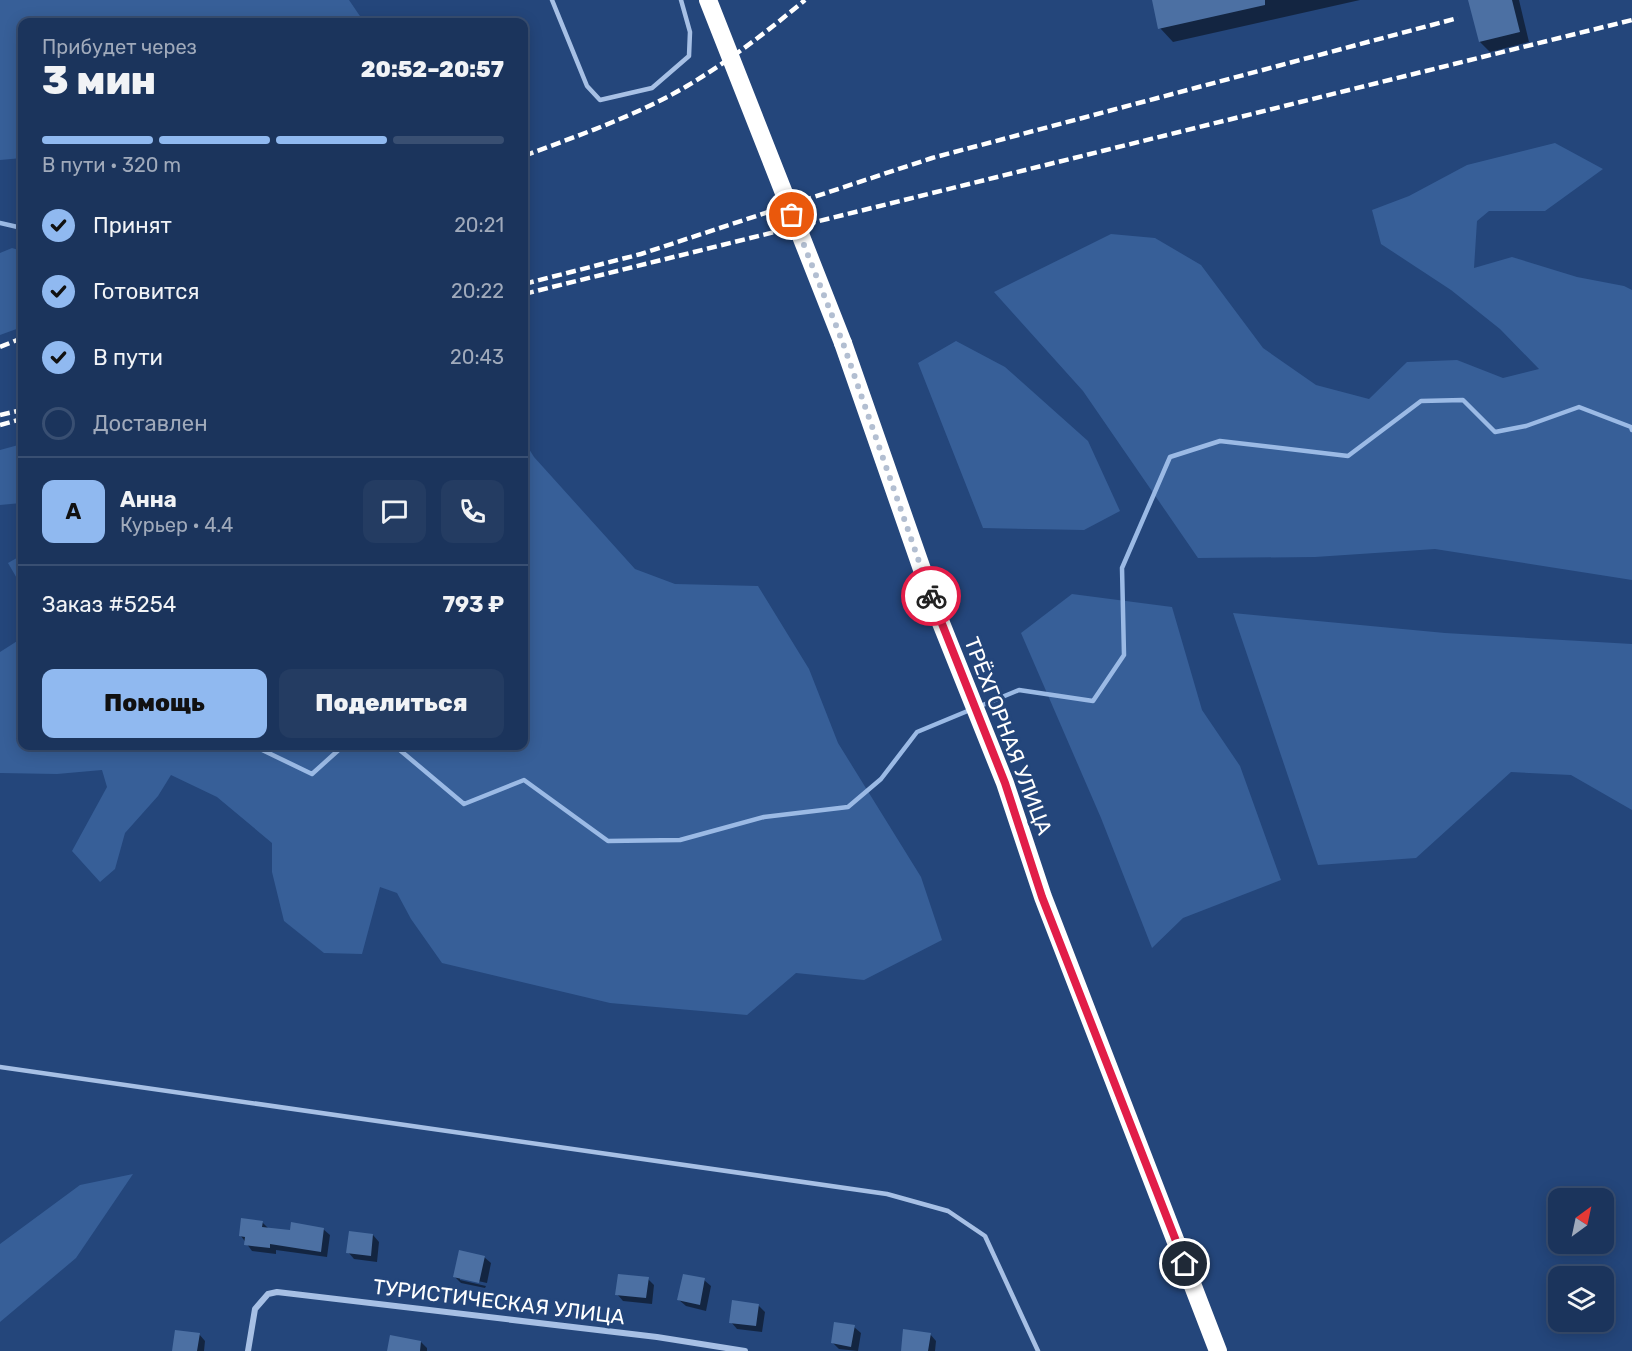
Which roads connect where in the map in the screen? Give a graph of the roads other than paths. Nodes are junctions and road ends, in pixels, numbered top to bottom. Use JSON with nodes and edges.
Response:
{"nodes":[{"id":1,"x":552,"y":0,"type":"edge"},
{"id":2,"x":681,"y":0,"type":"edge"},
{"id":3,"x":708,"y":0,"type":"edge"},
{"id":4,"x":0,"y":1067,"type":"edge"},
{"id":5,"x":248,"y":1351,"type":"edge"},
{"id":6,"x":745,"y":1351,"type":"edge"},
{"id":7,"x":1038,"y":1351,"type":"edge"},
{"id":8,"x":1218,"y":1351,"type":"edge"}],
"edges":[{"from":1,"to":2,"type":"lane"},
{"from":3,"to":8,"type":"highway","name":"ТРЁХГОРНАЯ УЛИЦА","bridge":true},
{"from":4,"to":7,"type":"lane"},
{"from":5,"to":6,"type":"street","name":"ТУРИСТИЧЕСКАЯ УЛИЦА"}]}
